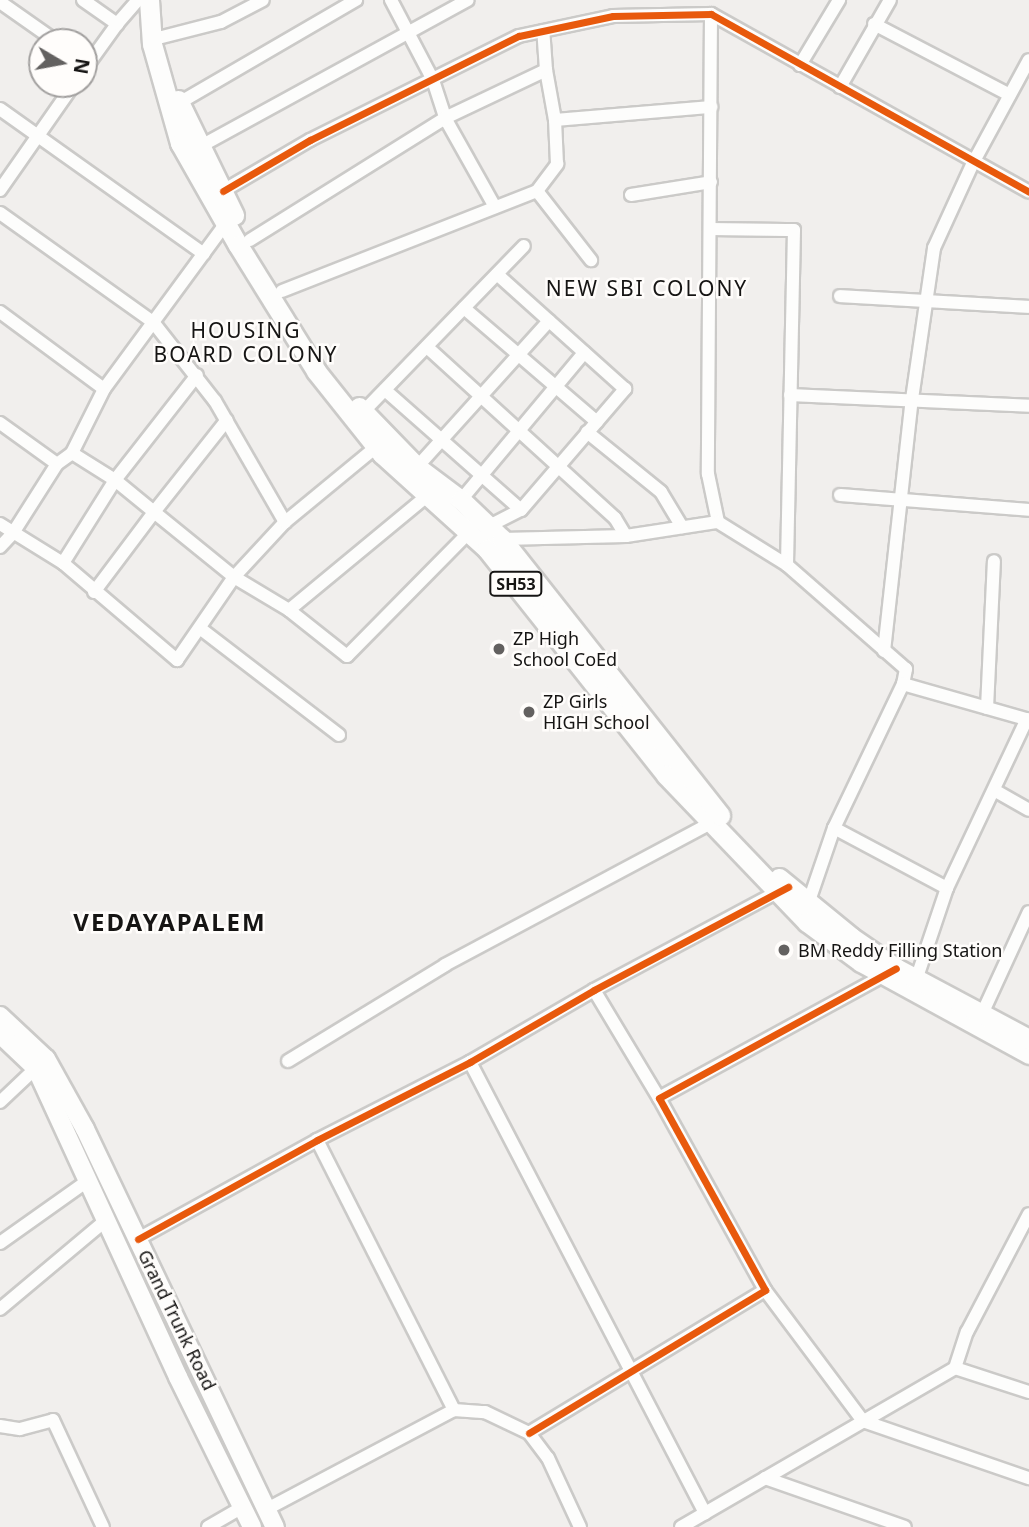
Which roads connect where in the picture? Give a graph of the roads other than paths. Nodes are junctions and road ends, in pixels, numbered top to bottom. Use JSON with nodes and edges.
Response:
{"nodes":[{"id":1,"x":83,"y":0,"type":"edge"},
{"id":2,"x":138,"y":0,"type":"edge"},
{"id":3,"x":149,"y":0,"type":"edge"},
{"id":4,"x":161,"y":0,"type":"edge"},
{"id":5,"x":263,"y":0,"type":"edge"},
{"id":6,"x":356,"y":0,"type":"edge"},
{"id":7,"x":391,"y":0,"type":"edge"},
{"id":8,"x":468,"y":0,"type":"edge"},
{"id":9,"x":681,"y":0,"type":"edge"},
{"id":10,"x":839,"y":0,"type":"edge"},
{"id":11,"x":890,"y":0,"type":"edge"},
{"id":12,"x":0,"y":2,"type":"edge"},
{"id":13,"x":711,"y":14,"type":"junction"},
{"id":14,"x":682,"y":15,"type":"junction"},
{"id":15,"x":117,"y":24,"type":"junction"},
{"id":16,"x":874,"y":24,"type":"junction"},
{"id":17,"x":37,"y":28,"type":"edge"},
{"id":18,"x":543,"y":31,"type":"junction"},
{"id":19,"x":406,"y":32,"type":"junction"},
{"id":20,"x":162,"y":37,"type":"junction"},
{"id":21,"x":98,"y":48,"type":"edge"},
{"id":22,"x":1029,"y":60,"type":"edge"},
{"id":23,"x":800,"y":65,"type":"junction"},
{"id":24,"x":546,"y":70,"type":"junction"},
{"id":25,"x":433,"y":80,"type":"junction"},
{"id":26,"x":840,"y":88,"type":"junction"},
{"id":27,"x":1010,"y":95,"type":"junction"},
{"id":28,"x":65,"y":98,"type":"edge"},
{"id":29,"x":178,"y":103,"type":"junction"},
{"id":30,"x":711,"y":107,"type":"junction"},
{"id":31,"x":0,"y":108,"type":"edge"},
{"id":32,"x":444,"y":118,"type":"junction"},
{"id":33,"x":555,"y":120,"type":"junction"},
{"id":34,"x":38,"y":135,"type":"junction"},
{"id":35,"x":201,"y":146,"type":"junction"},
{"id":36,"x":973,"y":163,"type":"junction"},
{"id":37,"x":711,"y":182,"type":"junction"},
{"id":38,"x":0,"y":190,"type":"edge"},
{"id":39,"x":223,"y":191,"type":"junction"},
{"id":40,"x":537,"y":191,"type":"junction"},
{"id":41,"x":1029,"y":192,"type":"edge"},
{"id":42,"x":631,"y":195,"type":"dead end"},
{"id":43,"x":495,"y":208,"type":"junction"},
{"id":44,"x":0,"y":213,"type":"edge"},
{"id":45,"x":230,"y":218,"type":"junction"},
{"id":46,"x":710,"y":229,"type":"junction"},
{"id":47,"x":250,"y":240,"type":"junction"},
{"id":48,"x":524,"y":246,"type":"dead end"},
{"id":49,"x":204,"y":254,"type":"junction"},
{"id":50,"x":591,"y":260,"type":"dead end"},
{"id":51,"x":497,"y":274,"type":"junction"},
{"id":52,"x":282,"y":291,"type":"junction"},
{"id":53,"x":840,"y":296,"type":"dead end"},
{"id":54,"x":926,"y":301,"type":"junction"},
{"id":55,"x":1029,"y":307,"type":"edge"},
{"id":56,"x":464,"y":309,"type":"junction"},
{"id":57,"x":0,"y":312,"type":"edge"},
{"id":58,"x":549,"y":321,"type":"junction"},
{"id":59,"x":153,"y":322,"type":"junction"},
{"id":60,"x":427,"y":346,"type":"junction"},
{"id":61,"x":584,"y":353,"type":"junction"},
{"id":62,"x":517,"y":354,"type":"junction"},
{"id":63,"x":197,"y":375,"type":"junction"},
{"id":64,"x":556,"y":387,"type":"junction"},
{"id":65,"x":104,"y":389,"type":"junction"},
{"id":66,"x":385,"y":390,"type":"junction"},
{"id":67,"x":480,"y":395,"type":"junction"},
{"id":68,"x":790,"y":395,"type":"junction"},
{"id":69,"x":912,"y":399,"type":"junction"},
{"id":70,"x":1029,"y":406,"type":"edge"},
{"id":71,"x":363,"y":412,"type":"junction"},
{"id":72,"x":227,"y":420,"type":"junction"},
{"id":73,"x":597,"y":422,"type":"junction"},
{"id":74,"x":0,"y":423,"type":"edge"},
{"id":75,"x":518,"y":429,"type":"junction"},
{"id":76,"x":587,"y":432,"type":"junction"},
{"id":77,"x":440,"y":437,"type":"junction"},
{"id":78,"x":382,"y":442,"type":"junction"},
{"id":79,"x":72,"y":453,"type":"junction"},
{"id":80,"x":57,"y":464,"type":"junction"},
{"id":81,"x":558,"y":465,"type":"junction"},
{"id":82,"x":417,"y":467,"type":"junction"},
{"id":83,"x":482,"y":474,"type":"junction"},
{"id":84,"x":115,"y":480,"type":"junction"},
{"id":85,"x":435,"y":490,"type":"junction"},
{"id":86,"x":840,"y":495,"type":"dead end"},
{"id":87,"x":901,"y":498,"type":"junction"},
{"id":88,"x":461,"y":500,"type":"junction"},
{"id":89,"x":1029,"y":509,"type":"edge"},
{"id":90,"x":521,"y":510,"type":"junction"},
{"id":91,"x":155,"y":512,"type":"junction"},
{"id":92,"x":285,"y":522,"type":"junction"},
{"id":93,"x":718,"y":522,"type":"junction"},
{"id":94,"x":0,"y":524,"type":"edge"},
{"id":95,"x":682,"y":527,"type":"junction"},
{"id":96,"x":486,"y":529,"type":"junction"},
{"id":97,"x":13,"y":533,"type":"junction"},
{"id":98,"x":626,"y":536,"type":"junction"},
{"id":99,"x":0,"y":547,"type":"edge"},
{"id":100,"x":994,"y":561,"type":"dead end"},
{"id":101,"x":63,"y":563,"type":"junction"},
{"id":102,"x":787,"y":565,"type":"junction"},
{"id":103,"x":234,"y":576,"type":"junction"},
{"id":104,"x":94,"y":592,"type":"junction"},
{"id":105,"x":289,"y":610,"type":"junction"},
{"id":106,"x":201,"y":629,"type":"junction"},
{"id":107,"x":884,"y":651,"type":"junction"},
{"id":108,"x":902,"y":684,"type":"junction"},
{"id":109,"x":987,"y":708,"type":"junction"},
{"id":110,"x":1028,"y":720,"type":"edge"},
{"id":111,"x":339,"y":735,"type":"dead end"},
{"id":112,"x":994,"y":789,"type":"junction"},
{"id":113,"x":1029,"y":810,"type":"edge"},
{"id":114,"x":717,"y":820,"type":"junction"},
{"id":115,"x":834,"y":828,"type":"junction"},
{"id":116,"x":947,"y":888,"type":"junction"},
{"id":117,"x":783,"y":889,"type":"junction"},
{"id":118,"x":809,"y":901,"type":"junction"},
{"id":119,"x":1029,"y":912,"type":"edge"},
{"id":120,"x":890,"y":972,"type":"junction"},
{"id":121,"x":916,"y":980,"type":"junction"},
{"id":122,"x":594,"y":990,"type":"junction"},
{"id":123,"x":982,"y":1014,"type":"junction"},
{"id":124,"x":0,"y":1016,"type":"edge"},
{"id":125,"x":0,"y":1034,"type":"edge"},
{"id":126,"x":1029,"y":1039,"type":"edge"},
{"id":127,"x":1029,"y":1055,"type":"edge"},
{"id":128,"x":288,"y":1061,"type":"dead end"},
{"id":129,"x":470,"y":1062,"type":"junction"},
{"id":130,"x":36,"y":1068,"type":"junction"},
{"id":131,"x":659,"y":1098,"type":"junction"},
{"id":132,"x":0,"y":1102,"type":"edge"},
{"id":133,"x":317,"y":1140,"type":"junction"},
{"id":134,"x":90,"y":1179,"type":"junction"},
{"id":135,"x":1029,"y":1214,"type":"edge"},
{"id":136,"x":106,"y":1220,"type":"junction"},
{"id":137,"x":138,"y":1239,"type":"junction"},
{"id":138,"x":0,"y":1243,"type":"edge"},
{"id":139,"x":765,"y":1290,"type":"junction"},
{"id":140,"x":0,"y":1309,"type":"edge"},
{"id":141,"x":955,"y":1368,"type":"junction"},
{"id":142,"x":631,"y":1371,"type":"junction"},
{"id":143,"x":1029,"y":1392,"type":"edge"},
{"id":144,"x":454,"y":1410,"type":"junction"},
{"id":145,"x":863,"y":1421,"type":"junction"},
{"id":146,"x":0,"y":1426,"type":"edge"},
{"id":147,"x":529,"y":1433,"type":"junction"},
{"id":148,"x":765,"y":1478,"type":"junction"},
{"id":149,"x":1029,"y":1478,"type":"edge"},
{"id":150,"x":255,"y":1485,"type":"junction"},
{"id":151,"x":239,"y":1502,"type":"junction"},
{"id":152,"x":705,"y":1513,"type":"junction"},
{"id":153,"x":272,"y":1522,"type":"edge"},
{"id":154,"x":105,"y":1527,"type":"edge"},
{"id":155,"x":208,"y":1527,"type":"edge"},
{"id":156,"x":252,"y":1527,"type":"edge"},
{"id":157,"x":580,"y":1527,"type":"edge"},
{"id":158,"x":681,"y":1527,"type":"edge"},
{"id":159,"x":905,"y":1527,"type":"edge"}],
"edges":[{"from":1,"to":15,"type":"street"},
{"from":2,"to":15,"type":"street"},
{"from":3,"to":45,"type":"main road","number":"SH53"},
{"from":4,"to":20,"type":"main road","number":"SH53"},
{"from":5,"to":20,"type":"street"},
{"from":6,"to":29,"type":"street"},
{"from":7,"to":19,"type":"street"},
{"from":8,"to":19,"type":"street"},
{"from":9,"to":14,"type":"street"},
{"from":10,"to":23,"type":"street"},
{"from":11,"to":16,"type":"street"},
{"from":12,"to":17,"type":"street"},
{"from":13,"to":14,"type":"street"},
{"from":13,"to":23,"type":"street"},
{"from":13,"to":30,"type":"street"},
{"from":14,"to":18,"type":"street"},
{"from":15,"to":21,"type":"street"},
{"from":16,"to":26,"type":"street"},
{"from":16,"to":27,"type":"street"},
{"from":18,"to":24,"type":"street"},
{"from":18,"to":25,"type":"street"},
{"from":19,"to":25,"type":"street"},
{"from":19,"to":35,"type":"street"},
{"from":20,"to":29,"type":"main road","number":"SH53"},
{"from":22,"to":27,"type":"street"},
{"from":23,"to":26,"type":"street"},
{"from":24,"to":32,"type":"street"},
{"from":24,"to":33,"type":"street"},
{"from":25,"to":32,"type":"street"},
{"from":25,"to":39,"type":"street"},
{"from":26,"to":36,"type":"street"},
{"from":27,"to":36,"type":"street"},
{"from":28,"to":34,"type":"street"},
{"from":29,"to":35,"type":"main road","number":"SH53"},
{"from":30,"to":33,"type":"street"},
{"from":30,"to":37,"type":"street"},
{"from":31,"to":34,"type":"street"},
{"from":32,"to":43,"type":"street"},
{"from":32,"to":47,"type":"street"},
{"from":33,"to":40,"type":"street"},
{"from":34,"to":38,"type":"street"},
{"from":34,"to":49,"type":"street"},
{"from":35,"to":39,"type":"main road","number":"SH53"},
{"from":36,"to":41,"type":"street"},
{"from":36,"to":54,"type":"street"},
{"from":37,"to":42,"type":"street"},
{"from":37,"to":46,"type":"street"},
{"from":39,"to":45,"type":"main road","number":"SH53"},
{"from":40,"to":43,"type":"street"},
{"from":40,"to":50,"type":"street"},
{"from":43,"to":52,"type":"street"},
{"from":44,"to":59,"type":"street"},
{"from":45,"to":47,"type":"main road","number":"SH53"},
{"from":45,"to":49,"type":"street"},
{"from":45,"to":78,"type":"main road","number":"SH53"},
{"from":46,"to":68,"type":"street"},
{"from":46,"to":93,"type":"street"},
{"from":47,"to":52,"type":"main road","number":"SH53"},
{"from":48,"to":51,"type":"street"},
{"from":49,"to":59,"type":"street"},
{"from":51,"to":56,"type":"street"},
{"from":51,"to":58,"type":"street"},
{"from":52,"to":71,"type":"main road","number":"SH53"},
{"from":53,"to":54,"type":"street"},
{"from":54,"to":55,"type":"street"},
{"from":54,"to":69,"type":"street"},
{"from":56,"to":60,"type":"street"},
{"from":56,"to":62,"type":"street"},
{"from":57,"to":65,"type":"street"},
{"from":58,"to":61,"type":"street"},
{"from":58,"to":62,"type":"street"},
{"from":59,"to":63,"type":"street"},
{"from":59,"to":65,"type":"street"},
{"from":60,"to":66,"type":"street"},
{"from":60,"to":67,"type":"street"},
{"from":61,"to":64,"type":"street"},
{"from":61,"to":73,"type":"street"},
{"from":62,"to":64,"type":"street"},
{"from":62,"to":67,"type":"street"},
{"from":63,"to":72,"type":"street"},
{"from":63,"to":84,"type":"street"},
{"from":64,"to":73,"type":"street"},
{"from":64,"to":75,"type":"street"},
{"from":65,"to":79,"type":"street"},
{"from":66,"to":71,"type":"street"},
{"from":66,"to":77,"type":"street"},
{"from":67,"to":75,"type":"street"},
{"from":67,"to":77,"type":"street"},
{"from":68,"to":69,"type":"street"},
{"from":68,"to":102,"type":"street"},
{"from":69,"to":70,"type":"street"},
{"from":69,"to":87,"type":"street"},
{"from":71,"to":78,"type":"main road","number":"SH53"},
{"from":72,"to":91,"type":"street"},
{"from":72,"to":92,"type":"street"},
{"from":73,"to":76,"type":"street"},
{"from":74,"to":80,"type":"street"},
{"from":75,"to":81,"type":"street"},
{"from":75,"to":83,"type":"street"},
{"from":76,"to":81,"type":"street"},
{"from":76,"to":95,"type":"street"},
{"from":77,"to":82,"type":"street"},
{"from":77,"to":83,"type":"street"},
{"from":78,"to":82,"type":"main road","number":"SH53"},
{"from":78,"to":85,"type":"main road","number":"SH53"},
{"from":78,"to":92,"type":"street"},
{"from":79,"to":80,"type":"street"},
{"from":79,"to":84,"type":"street"},
{"from":80,"to":97,"type":"street"},
{"from":81,"to":90,"type":"street"},
{"from":81,"to":98,"type":"street"},
{"from":82,"to":85,"type":"main road","number":"SH53"},
{"from":83,"to":88,"type":"street"},
{"from":83,"to":90,"type":"street"},
{"from":84,"to":91,"type":"street"},
{"from":84,"to":101,"type":"street"},
{"from":85,"to":88,"type":"main road","number":"SH53"},
{"from":85,"to":96,"type":"main road","number":"SH53"},
{"from":85,"to":105,"type":"street"},
{"from":86,"to":87,"type":"street"},
{"from":87,"to":89,"type":"street"},
{"from":87,"to":107,"type":"street"},
{"from":88,"to":96,"type":"main road","number":"SH53"},
{"from":90,"to":96,"type":"street"},
{"from":91,"to":103,"type":"street"},
{"from":91,"to":104,"type":"street"},
{"from":92,"to":103,"type":"street"},
{"from":93,"to":95,"type":"street"},
{"from":93,"to":102,"type":"street"},
{"from":94,"to":97,"type":"street"},
{"from":95,"to":98,"type":"street"},
{"from":96,"to":98,"type":"street"},
{"from":96,"to":105,"type":"street"},
{"from":96,"to":114,"type":"main road","number":"SH53"},
{"from":96,"to":114,"type":"main road","number":"SH53"},
{"from":97,"to":99,"type":"street"},
{"from":97,"to":101,"type":"street"},
{"from":100,"to":109,"type":"street"},
{"from":101,"to":104,"type":"street"},
{"from":102,"to":107,"type":"street"},
{"from":103,"to":105,"type":"street"},
{"from":103,"to":106,"type":"street"},
{"from":104,"to":106,"type":"street"},
{"from":106,"to":111,"type":"street"},
{"from":107,"to":108,"type":"street"},
{"from":108,"to":109,"type":"street"},
{"from":108,"to":115,"type":"street"},
{"from":109,"to":110,"type":"street"},
{"from":110,"to":112,"type":"street"},
{"from":112,"to":113,"type":"street"},
{"from":112,"to":116,"type":"street"},
{"from":114,"to":117,"type":"main road","number":"SH53"},
{"from":114,"to":128,"type":"street"},
{"from":115,"to":116,"type":"street"},
{"from":115,"to":118,"type":"street"},
{"from":116,"to":121,"type":"street"},
{"from":117,"to":118,"type":"main road","number":"SH53"},
{"from":117,"to":120,"type":"main road","number":"SH53"},
{"from":117,"to":122,"type":"street"},
{"from":118,"to":120,"type":"main road","number":"SH53"},
{"from":119,"to":123,"type":"street"},
{"from":120,"to":121,"type":"main road","number":"SH53"},
{"from":120,"to":127,"type":"main road","number":"SH53"},
{"from":120,"to":131,"type":"street"},
{"from":121,"to":123,"type":"main road","number":"SH53"},
{"from":122,"to":129,"type":"street"},
{"from":122,"to":131,"type":"street"},
{"from":123,"to":126,"type":"main road","number":"SH53"},
{"from":124,"to":137,"type":"main road","name":"Grand Trunk Road"},
{"from":125,"to":130,"type":"main road"},
{"from":129,"to":133,"type":"street"},
{"from":129,"to":142,"type":"street"},
{"from":130,"to":132,"type":"street"},
{"from":130,"to":134,"type":"main road"},
{"from":131,"to":139,"type":"street"},
{"from":133,"to":137,"type":"street"},
{"from":133,"to":144,"type":"street"},
{"from":134,"to":136,"type":"main road"},
{"from":134,"to":138,"type":"street"},
{"from":135,"to":141,"type":"street"},
{"from":136,"to":140,"type":"street"},
{"from":136,"to":151,"type":"main road"},
{"from":137,"to":150,"type":"main road","name":"Grand Trunk Road"},
{"from":139,"to":142,"type":"street"},
{"from":139,"to":145,"type":"street"},
{"from":141,"to":143,"type":"street"},
{"from":141,"to":145,"type":"street"},
{"from":142,"to":147,"type":"street"},
{"from":142,"to":152,"type":"street"},
{"from":144,"to":147,"type":"street"},
{"from":144,"to":153,"type":"street"},
{"from":145,"to":148,"type":"street"},
{"from":145,"to":149,"type":"street"},
{"from":146,"to":154,"type":"street"},
{"from":147,"to":157,"type":"street"},
{"from":148,"to":152,"type":"street"},
{"from":148,"to":159,"type":"street"},
{"from":150,"to":151,"type":"main road"},
{"from":150,"to":153,"type":"main road","name":"Grand Trunk Road"},
{"from":151,"to":155,"type":"street"},
{"from":151,"to":156,"type":"main road"},
{"from":152,"to":158,"type":"street"}]}
